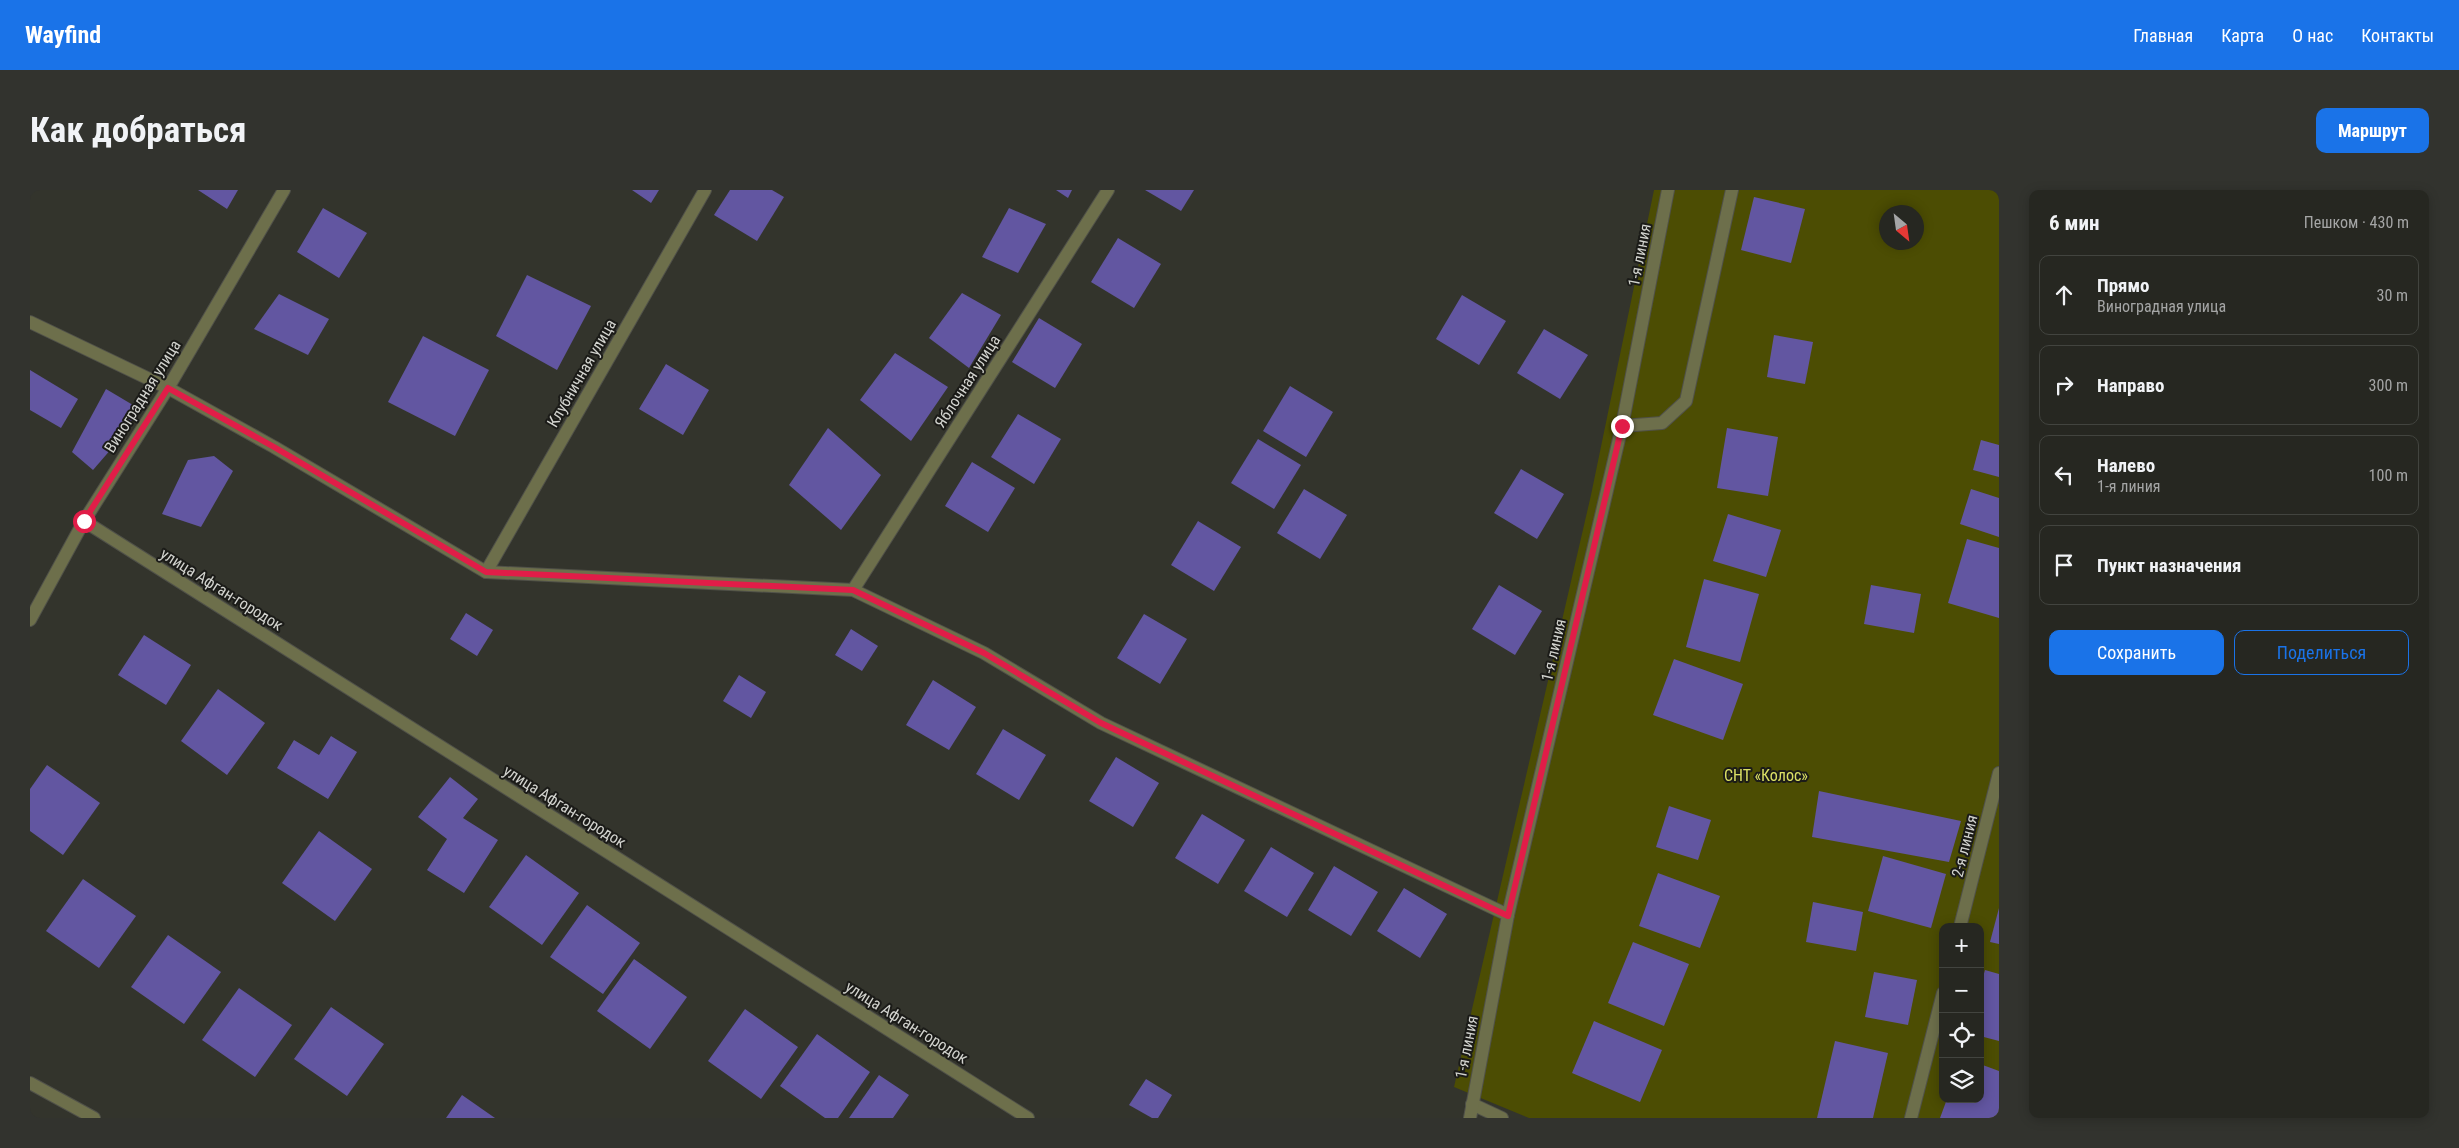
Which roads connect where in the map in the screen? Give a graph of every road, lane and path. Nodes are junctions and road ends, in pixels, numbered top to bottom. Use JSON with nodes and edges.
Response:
{"nodes":[{"id":1,"x":284,"y":190,"type":"edge"},
{"id":2,"x":705,"y":190,"type":"edge"},
{"id":3,"x":1108,"y":190,"type":"edge"},
{"id":4,"x":1668,"y":190,"type":"edge"},
{"id":5,"x":1732,"y":190,"type":"edge"},
{"id":6,"x":30,"y":322,"type":"edge"},
{"id":7,"x":168,"y":388,"type":"junction"},
{"id":8,"x":1622,"y":426,"type":"junction"},
{"id":9,"x":84,"y":521,"type":"junction"},
{"id":10,"x":486,"y":572,"type":"junction"},
{"id":11,"x":853,"y":590,"type":"junction"},
{"id":12,"x":30,"y":620,"type":"edge"},
{"id":13,"x":1999,"y":773,"type":"edge"},
{"id":14,"x":1508,"y":916,"type":"junction"},
{"id":15,"x":1961,"y":923,"type":"edge"},
{"id":16,"x":1939,"y":1009,"type":"edge"},
{"id":17,"x":30,"y":1083,"type":"edge"},
{"id":18,"x":1472,"y":1104,"type":"junction"},
{"id":19,"x":94,"y":1118,"type":"edge"},
{"id":20,"x":1028,"y":1118,"type":"edge"},
{"id":21,"x":1470,"y":1118,"type":"edge"},
{"id":22,"x":1502,"y":1118,"type":"edge"},
{"id":23,"x":1911,"y":1118,"type":"edge"}],
"edges":[{"from":1,"to":7,"type":"street","name":"Виноградная улица"},
{"from":2,"to":10,"type":"street","name":"Клубничная улица"},
{"from":3,"to":11,"type":"street","name":"Яблочная улица"},
{"from":4,"to":8,"type":"street","name":"1-я линия"},
{"from":5,"to":8,"type":"street"},
{"from":6,"to":7,"type":"street"},
{"from":7,"to":9,"type":"street","name":"Виноградная улица"},
{"from":7,"to":10,"type":"street"},
{"from":8,"to":14,"type":"street","name":"1-я линия"},
{"from":9,"to":12,"type":"street","name":"Виноградная улица"},
{"from":9,"to":20,"type":"street","name":"улица Афган-городок"},
{"from":10,"to":11,"type":"street"},
{"from":11,"to":14,"type":"street"},
{"from":13,"to":15,"type":"street","name":"2-я линия"},
{"from":14,"to":18,"type":"street","name":"1-я линия"},
{"from":16,"to":23,"type":"street"},
{"from":17,"to":19,"type":"street"},
{"from":18,"to":21,"type":"street","name":"1-я линия"},
{"from":18,"to":22,"type":"street"}]}
